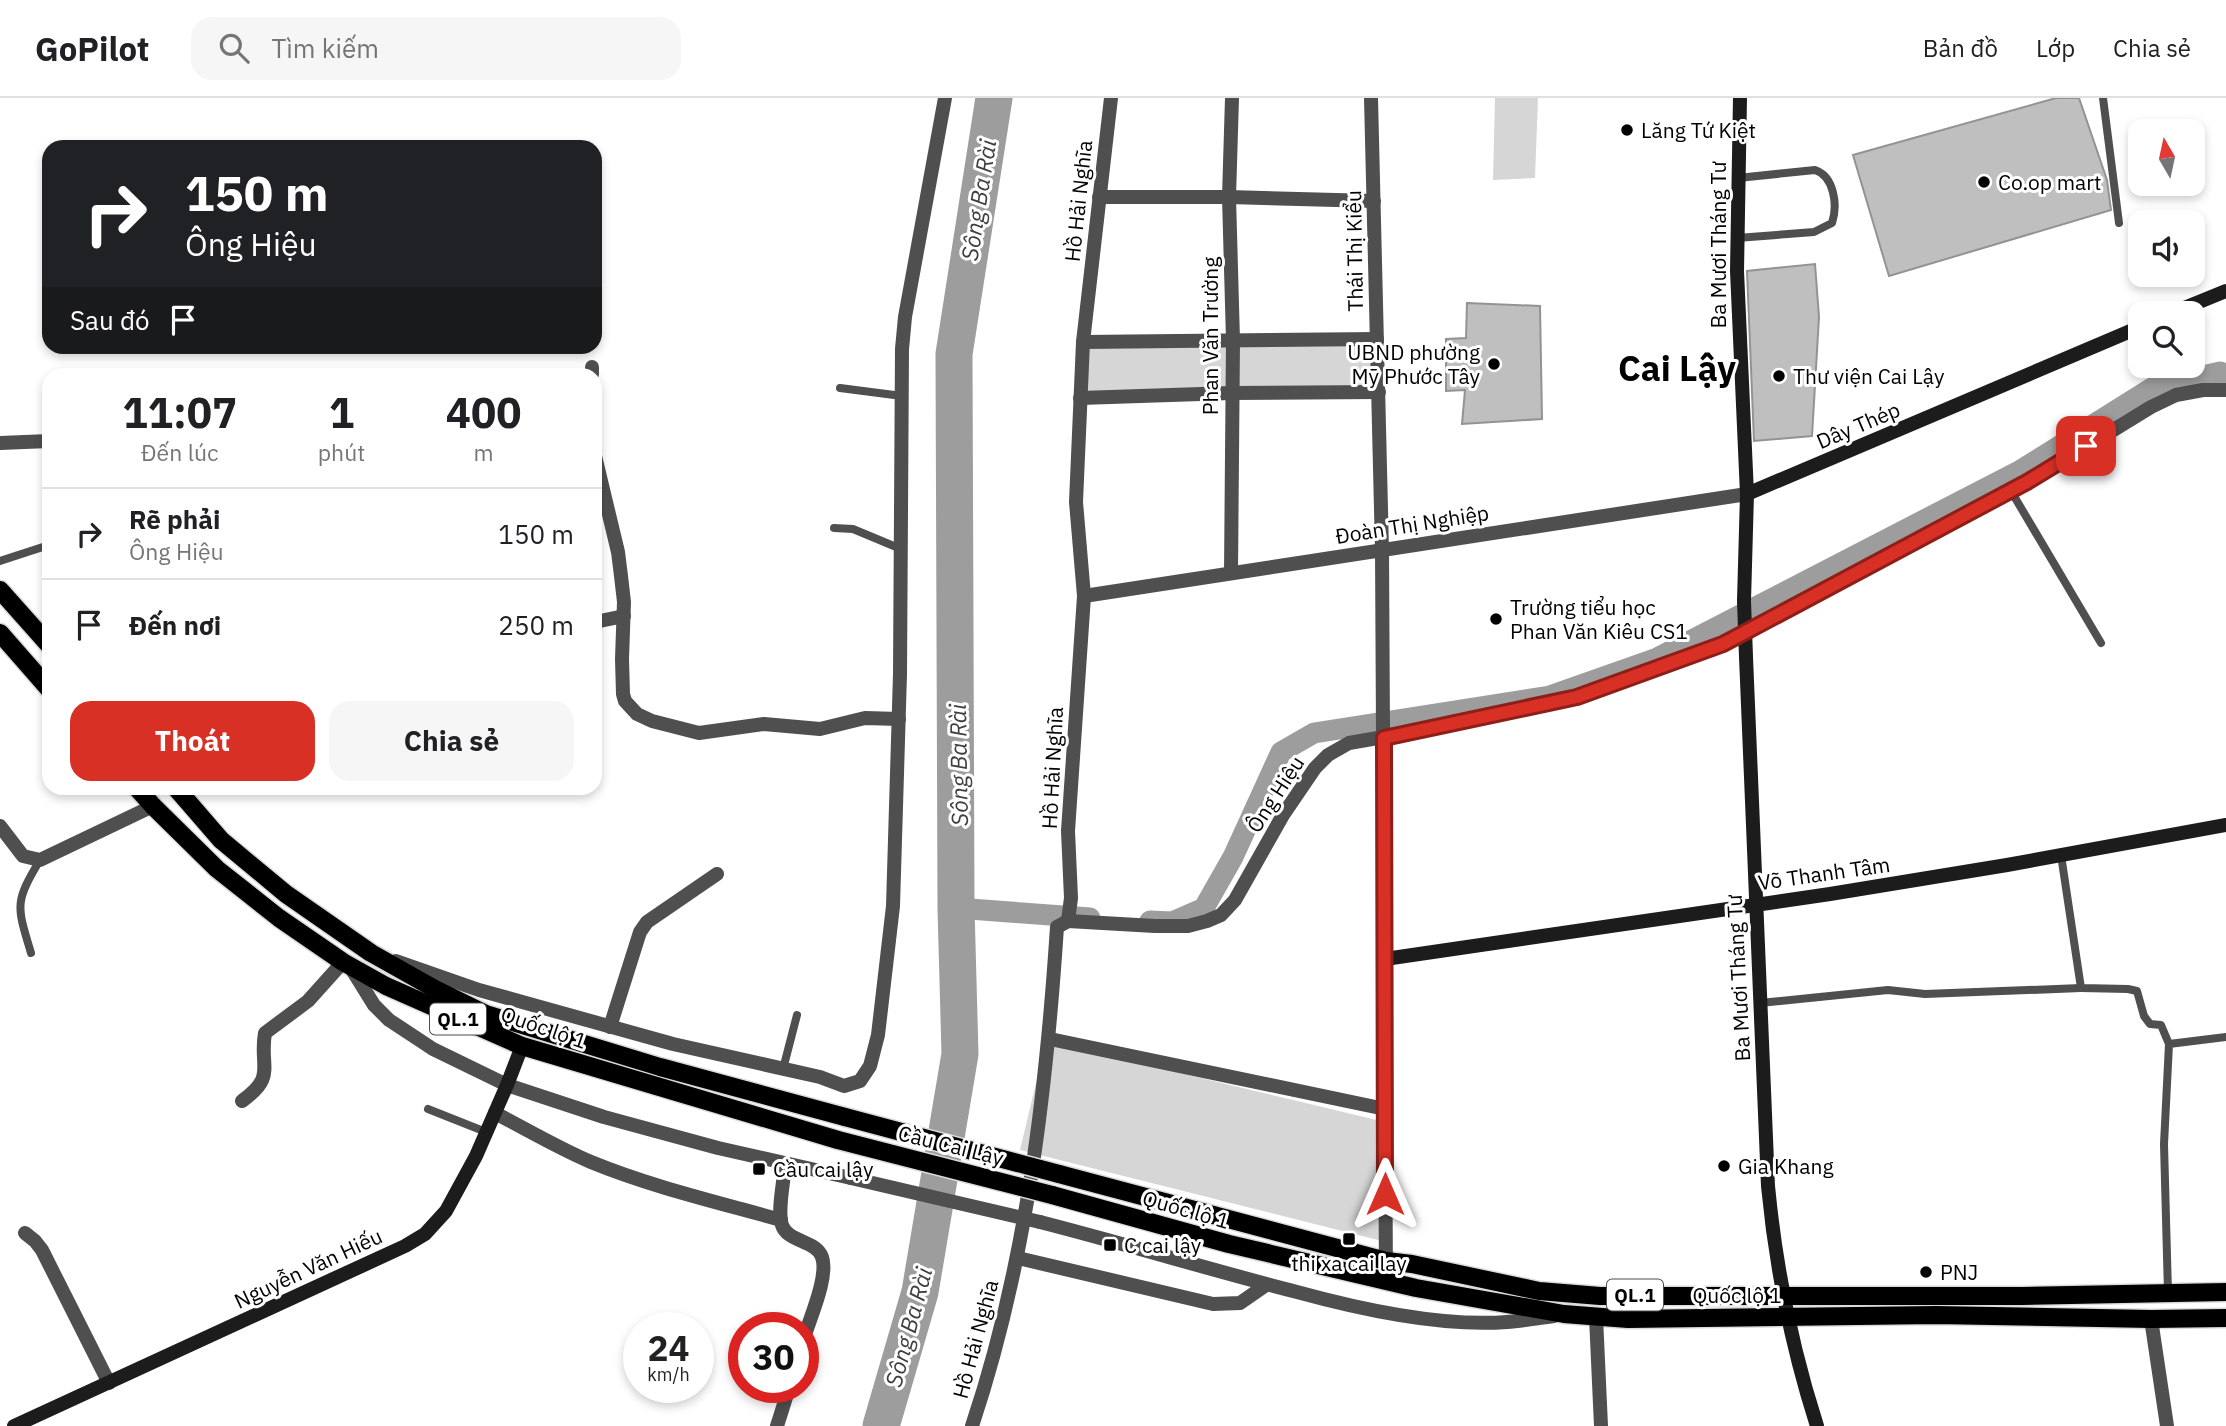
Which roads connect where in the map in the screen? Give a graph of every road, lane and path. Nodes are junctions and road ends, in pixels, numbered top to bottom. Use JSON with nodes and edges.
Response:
{"nodes":[{"id":1,"x":945,"y":98,"type":"edge"},
{"id":2,"x":1111,"y":98,"type":"edge"},
{"id":3,"x":1232,"y":98,"type":"edge"},
{"id":4,"x":1371,"y":98,"type":"edge"},
{"id":5,"x":1740,"y":98,"type":"edge"},
{"id":6,"x":2103,"y":98,"type":"edge"},
{"id":7,"x":1738,"y":178,"type":"junction"},
{"id":8,"x":1099,"y":197,"type":"junction"},
{"id":9,"x":1229,"y":197,"type":"junction"},
{"id":10,"x":1374,"y":201,"type":"junction"},
{"id":11,"x":2119,"y":223,"type":"dead end"},
{"id":12,"x":1737,"y":238,"type":"junction"},
{"id":13,"x":2226,"y":291,"type":"edge"},
{"id":14,"x":2201,"y":301,"type":"edge"},
{"id":15,"x":2128,"y":332,"type":"edge"},
{"id":16,"x":1233,"y":340,"type":"junction"},
{"id":17,"x":1377,"y":340,"type":"junction"},
{"id":18,"x":1083,"y":342,"type":"junction"},
{"id":19,"x":840,"y":388,"type":"dead end"},
{"id":20,"x":2226,"y":390,"type":"edge"},
{"id":21,"x":1379,"y":392,"type":"junction"},
{"id":22,"x":1231,"y":393,"type":"junction"},
{"id":23,"x":902,"y":396,"type":"junction"},
{"id":24,"x":1080,"y":398,"type":"junction"},
{"id":25,"x":42,"y":441,"type":"edge"},
{"id":26,"x":0,"y":443,"type":"edge"},
{"id":27,"x":602,"y":485,"type":"edge"},
{"id":28,"x":2011,"y":491,"type":"junction"},
{"id":29,"x":1746,"y":494,"type":"junction"},
{"id":30,"x":834,"y":528,"type":"dead end"},
{"id":31,"x":42,"y":547,"type":"edge"},
{"id":32,"x":901,"y":549,"type":"junction"},
{"id":33,"x":1382,"y":550,"type":"junction"},
{"id":34,"x":0,"y":561,"type":"edge"},
{"id":35,"x":1231,"y":573,"type":"junction"},
{"id":36,"x":0,"y":590,"type":"edge"},
{"id":37,"x":1084,"y":596,"type":"junction"},
{"id":38,"x":624,"y":616,"type":"junction"},
{"id":39,"x":602,"y":621,"type":"edge"},
{"id":40,"x":0,"y":633,"type":"edge"},
{"id":41,"x":42,"y":637,"type":"edge"},
{"id":42,"x":2101,"y":643,"type":"dead end"},
{"id":43,"x":42,"y":681,"type":"edge"},
{"id":44,"x":899,"y":719,"type":"junction"},
{"id":45,"x":1384,"y":733,"type":"junction"},
{"id":46,"x":144,"y":795,"type":"edge"},
{"id":47,"x":182,"y":795,"type":"edge"},
{"id":48,"x":153,"y":806,"type":"junction"},
{"id":49,"x":2226,"y":825,"type":"edge"},
{"id":50,"x":0,"y":826,"type":"edge"},
{"id":51,"x":2061,"y":855,"type":"junction"},
{"id":52,"x":40,"y":860,"type":"junction"},
{"id":53,"x":717,"y":874,"type":"dead end"},
{"id":54,"x":1756,"y":904,"type":"junction"},
{"id":55,"x":1068,"y":921,"type":"junction"},
{"id":56,"x":31,"y":953,"type":"dead end"},
{"id":57,"x":371,"y":953,"type":"junction"},
{"id":58,"x":1385,"y":959,"type":"junction"},
{"id":59,"x":347,"y":965,"type":"junction"},
{"id":60,"x":2081,"y":989,"type":"junction"},
{"id":61,"x":1760,"y":1003,"type":"junction"},
{"id":62,"x":797,"y":1015,"type":"dead end"},
{"id":63,"x":610,"y":1027,"type":"junction"},
{"id":64,"x":2226,"y":1037,"type":"edge"},
{"id":65,"x":1050,"y":1039,"type":"junction"},
{"id":66,"x":2169,"y":1044,"type":"junction"},
{"id":67,"x":522,"y":1046,"type":"junction"},
{"id":68,"x":783,"y":1069,"type":"junction"},
{"id":69,"x":507,"y":1085,"type":"junction"},
{"id":70,"x":242,"y":1101,"type":"dead end"},
{"id":71,"x":428,"y":1109,"type":"dead end"},
{"id":72,"x":1385,"y":1109,"type":"junction"},
{"id":73,"x":495,"y":1113,"type":"junction"},
{"id":74,"x":845,"y":1117,"type":"joint"},
{"id":75,"x":486,"y":1132,"type":"junction"},
{"id":76,"x":838,"y":1140,"type":"joint"},
{"id":77,"x":785,"y":1166,"type":"junction"},
{"id":78,"x":1059,"y":1174,"type":"joint"},
{"id":79,"x":1052,"y":1195,"type":"joint"},
{"id":80,"x":781,"y":1220,"type":"junction"},
{"id":81,"x":25,"y":1233,"type":"dead end"},
{"id":82,"x":1018,"y":1258,"type":"junction"},
{"id":83,"x":1386,"y":1261,"type":"junction"},
{"id":84,"x":1386,"y":1280,"type":"junction"},
{"id":85,"x":1266,"y":1285,"type":"junction"},
{"id":86,"x":2226,"y":1292,"type":"edge"},
{"id":87,"x":2168,"y":1293,"type":"junction"},
{"id":88,"x":1782,"y":1296,"type":"junction"},
{"id":89,"x":811,"y":1312,"type":"edge"},
{"id":90,"x":1564,"y":1314,"type":"junction"},
{"id":91,"x":1596,"y":1317,"type":"junction"},
{"id":92,"x":1786,"y":1317,"type":"junction"},
{"id":93,"x":2226,"y":1318,"type":"edge"},
{"id":94,"x":2151,"y":1319,"type":"junction"},
{"id":95,"x":109,"y":1383,"type":"junction"},
{"id":96,"x":784,"y":1403,"type":"edge"},
{"id":97,"x":14,"y":1426,"type":"edge"},
{"id":98,"x":777,"y":1426,"type":"edge"},
{"id":99,"x":972,"y":1426,"type":"edge"},
{"id":100,"x":1601,"y":1426,"type":"edge"},
{"id":101,"x":1817,"y":1426,"type":"edge"},
{"id":102,"x":2167,"y":1426,"type":"edge"}],
"edges":[{"from":1,"to":23,"type":"street"},
{"from":2,"to":8,"type":"street","name":"Hồ Hải Nghĩa"},
{"from":3,"to":9,"type":"street","name":"Phan Văn Trường"},
{"from":4,"to":10,"type":"street","name":"Thái Thị Kiểu"},
{"from":5,"to":7,"type":"main road","name":"Ba Mươi Tháng Tư"},
{"from":6,"to":11,"type":"lane"},
{"from":7,"to":12,"type":"main road","name":"Ba Mươi Tháng Tư"},
{"from":7,"to":12,"type":"lane"},
{"from":8,"to":9,"type":"street"},
{"from":8,"to":18,"type":"street","name":"Hồ Hải Nghĩa"},
{"from":9,"to":10,"type":"street"},
{"from":9,"to":16,"type":"street","name":"Phan Văn Trường"},
{"from":10,"to":17,"type":"street","name":"Thái Thị Kiểu"},
{"from":12,"to":29,"type":"main road","name":"Ba Mươi Tháng Tư"},
{"from":13,"to":14,"type":"main road"},
{"from":15,"to":29,"type":"main road","name":"Dây Thép"},
{"from":16,"to":17,"type":"street"},
{"from":16,"to":18,"type":"street"},
{"from":16,"to":22,"type":"street","name":"Phan Văn Trường"},
{"from":17,"to":21,"type":"street","name":"Thái Thị Kiểu"},
{"from":18,"to":24,"type":"street","name":"Hồ Hải Nghĩa"},
{"from":19,"to":23,"type":"lane"},
{"from":20,"to":28,"type":"street","name":"Ông Hiệu"},
{"from":21,"to":22,"type":"street"},
{"from":21,"to":33,"type":"street","name":"Thái Thị Kiểu"},
{"from":22,"to":24,"type":"street"},
{"from":22,"to":35,"type":"street","name":"Phan Văn Trường"},
{"from":23,"to":32,"type":"street"},
{"from":24,"to":37,"type":"street","name":"Hồ Hải Nghĩa"},
{"from":25,"to":26,"type":"street"},
{"from":27,"to":38,"type":"street"},
{"from":28,"to":42,"type":"lane"},
{"from":28,"to":45,"type":"street","name":"Ông Hiệu"},
{"from":29,"to":33,"type":"street","name":"Đoàn Thị Nghiệp"},
{"from":29,"to":54,"type":"main road","name":"Ba Mươi Tháng Tư","bridge":true},
{"from":30,"to":32,"type":"lane"},
{"from":31,"to":34,"type":"lane"},
{"from":32,"to":44,"type":"street"},
{"from":33,"to":35,"type":"street","name":"Đoàn Thị Nghiệp"},
{"from":33,"to":45,"type":"street","name":"Thái Thị Kiểu"},
{"from":35,"to":37,"type":"street","name":"Đoàn Thị Nghiệp"},
{"from":36,"to":41,"type":"main road"},
{"from":37,"to":55,"type":"street","name":"Hồ Hải Nghĩa"},
{"from":38,"to":39,"type":"street"},
{"from":38,"to":44,"type":"street"},
{"from":40,"to":43,"type":"main road"},
{"from":44,"to":68,"type":"street"},
{"from":45,"to":55,"type":"street","name":"Ông Hiệu"},
{"from":45,"to":58,"type":"street"},
{"from":46,"to":48,"type":"main road","name":"Quốc lộ 1","number":"QL.1"},
{"from":47,"to":57,"type":"main road","name":"Quốc lộ 1","number":"QL.1"},
{"from":48,"to":52,"type":"street"},
{"from":48,"to":59,"type":"main road","name":"Quốc lộ 1","number":"QL.1"},
{"from":49,"to":51,"type":"main road","name":"Võ Thanh Tâm"},
{"from":50,"to":52,"type":"street"},
{"from":51,"to":54,"type":"main road","name":"Võ Thanh Tâm"},
{"from":51,"to":60,"type":"lane"},
{"from":52,"to":56,"type":"lane"},
{"from":53,"to":63,"type":"street"},
{"from":54,"to":58,"type":"main road","name":"Võ Thanh Tâm"},
{"from":54,"to":61,"type":"main road","name":"Ba Mươi Tháng Tư"},
{"from":55,"to":65,"type":"street","name":"Hồ Hải Nghĩa"},
{"from":57,"to":63,"type":"street"},
{"from":57,"to":74,"type":"main road","name":"Quốc lộ 1","number":"QL.1"},
{"from":58,"to":72,"type":"street"},
{"from":59,"to":67,"type":"main road","name":"Quốc lộ 1","number":"QL.1"},
{"from":59,"to":69,"type":"street"},
{"from":59,"to":70,"type":"street"},
{"from":60,"to":61,"type":"lane"},
{"from":60,"to":66,"type":"lane"},
{"from":61,"to":88,"type":"main road","name":"Ba Mươi Tháng Tư"},
{"from":62,"to":68,"type":"lane"},
{"from":63,"to":68,"type":"street"},
{"from":64,"to":66,"type":"lane"},
{"from":65,"to":72,"type":"street"},
{"from":65,"to":82,"type":"street","name":"Hồ Hải Nghĩa"},
{"from":66,"to":87,"type":"lane"},
{"from":67,"to":69,"type":"main road","name":"Nguyễn Văn Hiếu"},
{"from":67,"to":76,"type":"main road","name":"Quốc lộ 1","number":"QL.1"},
{"from":69,"to":73,"type":"main road","name":"Nguyễn Văn Hiếu"},
{"from":69,"to":77,"type":"street"},
{"from":71,"to":75,"type":"lane"},
{"from":72,"to":83,"type":"street"},
{"from":73,"to":75,"type":"main road","name":"Nguyễn Văn Hiếu"},
{"from":73,"to":80,"type":"street"},
{"from":74,"to":78,"type":"main road","name":"Cầu Cai Lậy","number":"QL.1","bridge":true},
{"from":75,"to":95,"type":"main road","name":"Nguyễn Văn Hiếu"},
{"from":76,"to":79,"type":"main road","name":"Cầu Cai Lậy","number":"QL.1","bridge":true},
{"from":77,"to":80,"type":"street"},
{"from":77,"to":85,"type":"street","bridge":true},
{"from":78,"to":83,"type":"main road","name":"Quốc lộ 1","number":"QL.1"},
{"from":79,"to":84,"type":"main road","name":"Quốc lộ 1","number":"QL.1"},
{"from":80,"to":89,"type":"street"},
{"from":81,"to":95,"type":"street"},
{"from":82,"to":85,"type":"street"},
{"from":82,"to":99,"type":"street","name":"Hồ Hải Nghĩa"},
{"from":83,"to":84,"type":"street"},
{"from":83,"to":88,"type":"main road","name":"Quốc lộ 1","number":"QL.1"},
{"from":84,"to":90,"type":"main road","name":"Quốc lộ 1","number":"QL.1"},
{"from":85,"to":90,"type":"street"},
{"from":86,"to":87,"type":"main road","name":"Quốc lộ 1","number":"QL.1"},
{"from":87,"to":88,"type":"main road","name":"Quốc lộ 1","number":"QL.1"},
{"from":88,"to":92,"type":"main road","name":"Ba Mươi Tháng Tư"},
{"from":90,"to":91,"type":"main road","name":"Quốc lộ 1","number":"QL.1"},
{"from":91,"to":92,"type":"main road","name":"Quốc lộ 1","number":"QL.1"},
{"from":91,"to":100,"type":"street"},
{"from":92,"to":94,"type":"main road","name":"Quốc lộ 1","number":"QL.1"},
{"from":92,"to":101,"type":"main road","name":"Ba Mươi Tháng Tư"},
{"from":93,"to":94,"type":"main road","name":"Quốc lộ 1","number":"QL.1"},
{"from":94,"to":102,"type":"street"},
{"from":95,"to":97,"type":"main road","name":"Nguyễn Văn Hiếu"},
{"from":96,"to":98,"type":"street"}]}
